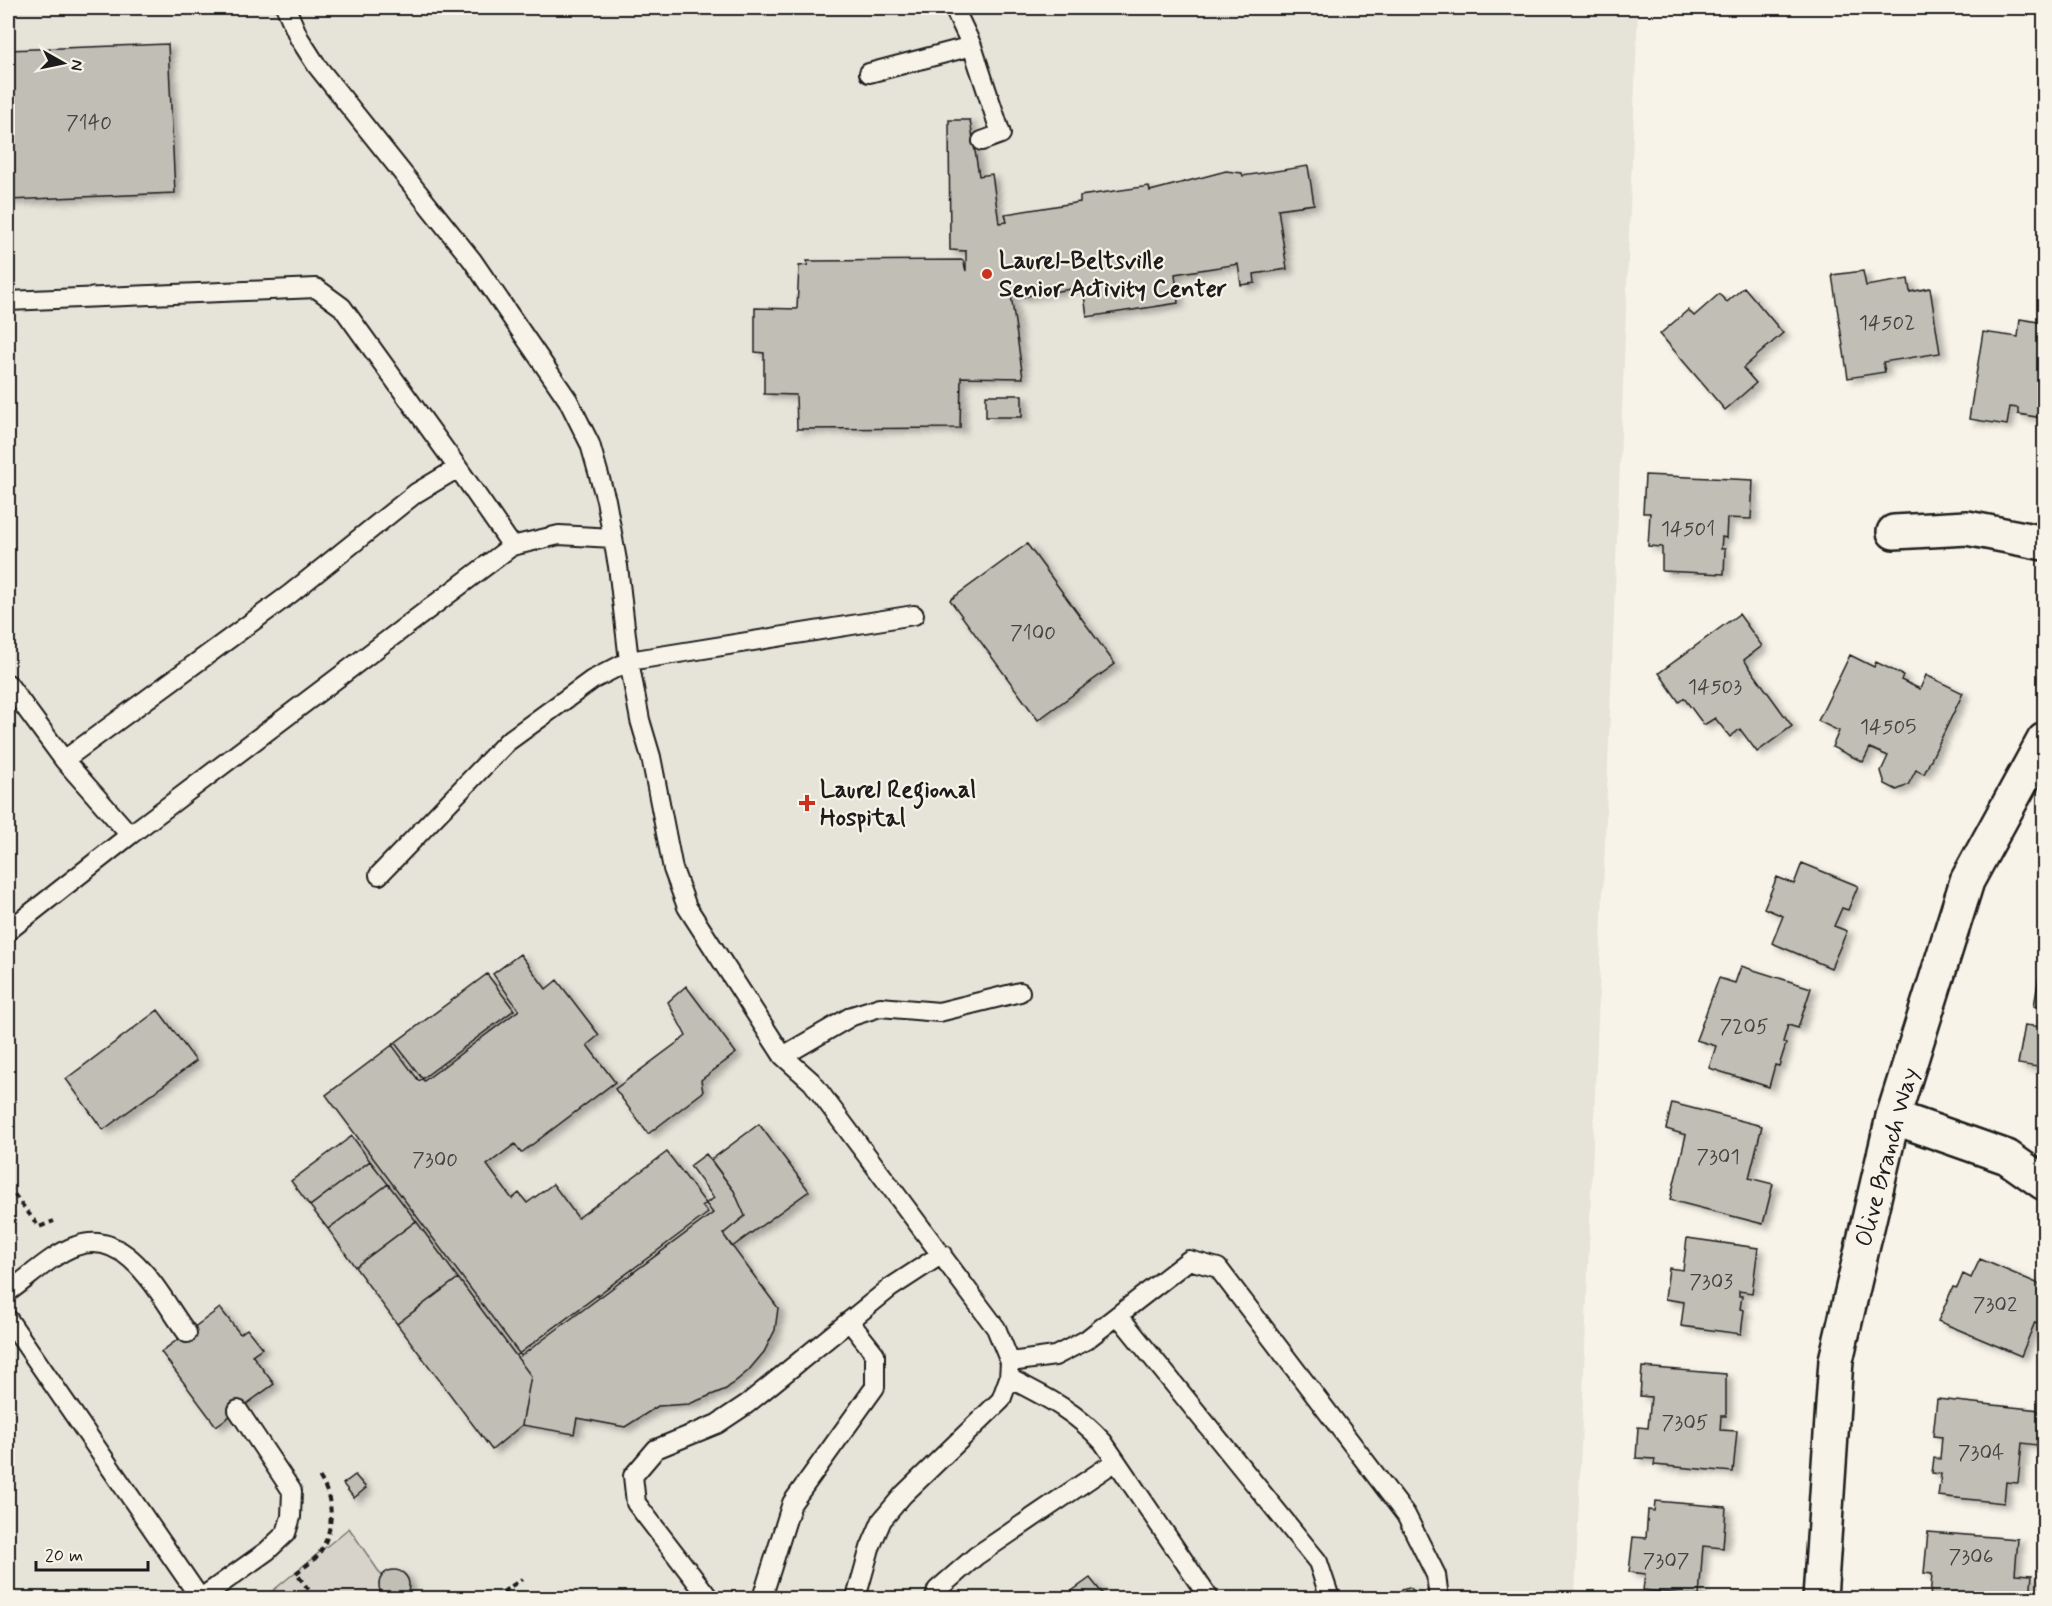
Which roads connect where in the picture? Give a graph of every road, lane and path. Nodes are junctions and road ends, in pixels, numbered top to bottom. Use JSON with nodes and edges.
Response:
{"nodes":[{"id":1,"x":286,"y":8,"type":"edge"},
{"id":2,"x":954,"y":8,"type":"edge"},
{"id":3,"x":972,"y":46,"type":"junction"},
{"id":4,"x":869,"y":73,"type":"dead end"},
{"id":5,"x":982,"y":141,"type":"dead end"},
{"id":6,"x":8,"y":301,"type":"edge"},
{"id":7,"x":458,"y":468,"type":"junction"},
{"id":8,"x":1894,"y":532,"type":"dead end"},
{"id":9,"x":613,"y":538,"type":"junction"},
{"id":10,"x":2044,"y":543,"type":"edge"},
{"id":11,"x":512,"y":546,"type":"junction"},
{"id":12,"x":914,"y":615,"type":"dead end"},
{"id":13,"x":629,"y":661,"type":"junction"},
{"id":14,"x":8,"y":684,"type":"edge"},
{"id":15,"x":2044,"y":740,"type":"edge"},
{"id":16,"x":63,"y":760,"type":"junction"},
{"id":17,"x":130,"y":835,"type":"junction"},
{"id":18,"x":379,"y":875,"type":"dead end"},
{"id":19,"x":8,"y":931,"type":"edge"},
{"id":20,"x":1020,"y":992,"type":"dead end"},
{"id":21,"x":783,"y":1056,"type":"junction"},
{"id":22,"x":1893,"y":1117,"type":"junction"},
{"id":23,"x":2044,"y":1183,"type":"edge"},
{"id":24,"x":942,"y":1254,"type":"junction"},
{"id":25,"x":8,"y":1292,"type":"edge"},
{"id":26,"x":1118,"y":1315,"type":"junction"},
{"id":27,"x":8,"y":1320,"type":"edge"},
{"id":28,"x":849,"y":1321,"type":"junction"},
{"id":29,"x":187,"y":1333,"type":"dead end"},
{"id":30,"x":1009,"y":1370,"type":"junction"},
{"id":31,"x":238,"y":1410,"type":"dead end"},
{"id":32,"x":1116,"y":1461,"type":"junction"},
{"id":33,"x":522,"y":1579,"type":"dead end"},
{"id":34,"x":201,"y":1599,"type":"edge"},
{"id":35,"x":494,"y":1599,"type":"edge"},
{"id":36,"x":710,"y":1599,"type":"edge"},
{"id":37,"x":762,"y":1599,"type":"edge"},
{"id":38,"x":856,"y":1599,"type":"edge"},
{"id":39,"x":935,"y":1599,"type":"edge"},
{"id":40,"x":1209,"y":1599,"type":"edge"},
{"id":41,"x":1330,"y":1599,"type":"edge"},
{"id":42,"x":1439,"y":1599,"type":"edge"},
{"id":43,"x":1820,"y":1599,"type":"edge"}],
"edges":[{"from":1,"to":9,"type":"lane"},
{"from":2,"to":3,"type":"lane"},
{"from":3,"to":4,"type":"lane"},
{"from":3,"to":5,"type":"lane"},
{"from":6,"to":7,"type":"lane"},
{"from":7,"to":11,"type":"lane"},
{"from":7,"to":16,"type":"lane"},
{"from":8,"to":10,"type":"street"},
{"from":9,"to":11,"type":"lane"},
{"from":9,"to":13,"type":"lane"},
{"from":11,"to":17,"type":"lane"},
{"from":12,"to":13,"type":"lane"},
{"from":13,"to":18,"type":"lane"},
{"from":13,"to":21,"type":"lane"},
{"from":14,"to":16,"type":"lane"},
{"from":15,"to":22,"type":"street","name":"Olive Branch Way"},
{"from":16,"to":17,"type":"lane"},
{"from":17,"to":19,"type":"lane"},
{"from":20,"to":21,"type":"lane"},
{"from":21,"to":24,"type":"lane"},
{"from":22,"to":23,"type":"street"},
{"from":22,"to":43,"type":"street","name":"Olive Branch Way"},
{"from":24,"to":28,"type":"lane"},
{"from":24,"to":30,"type":"lane"},
{"from":25,"to":29,"type":"lane"},
{"from":26,"to":30,"type":"lane"},
{"from":26,"to":41,"type":"lane"},
{"from":26,"to":42,"type":"lane"},
{"from":27,"to":34,"type":"lane"},
{"from":28,"to":36,"type":"lane"},
{"from":28,"to":37,"type":"lane"},
{"from":30,"to":32,"type":"lane"},
{"from":30,"to":38,"type":"lane"},
{"from":31,"to":34,"type":"lane"},
{"from":32,"to":39,"type":"lane"},
{"from":32,"to":40,"type":"lane"},
{"from":33,"to":35,"type":"path"}]}
